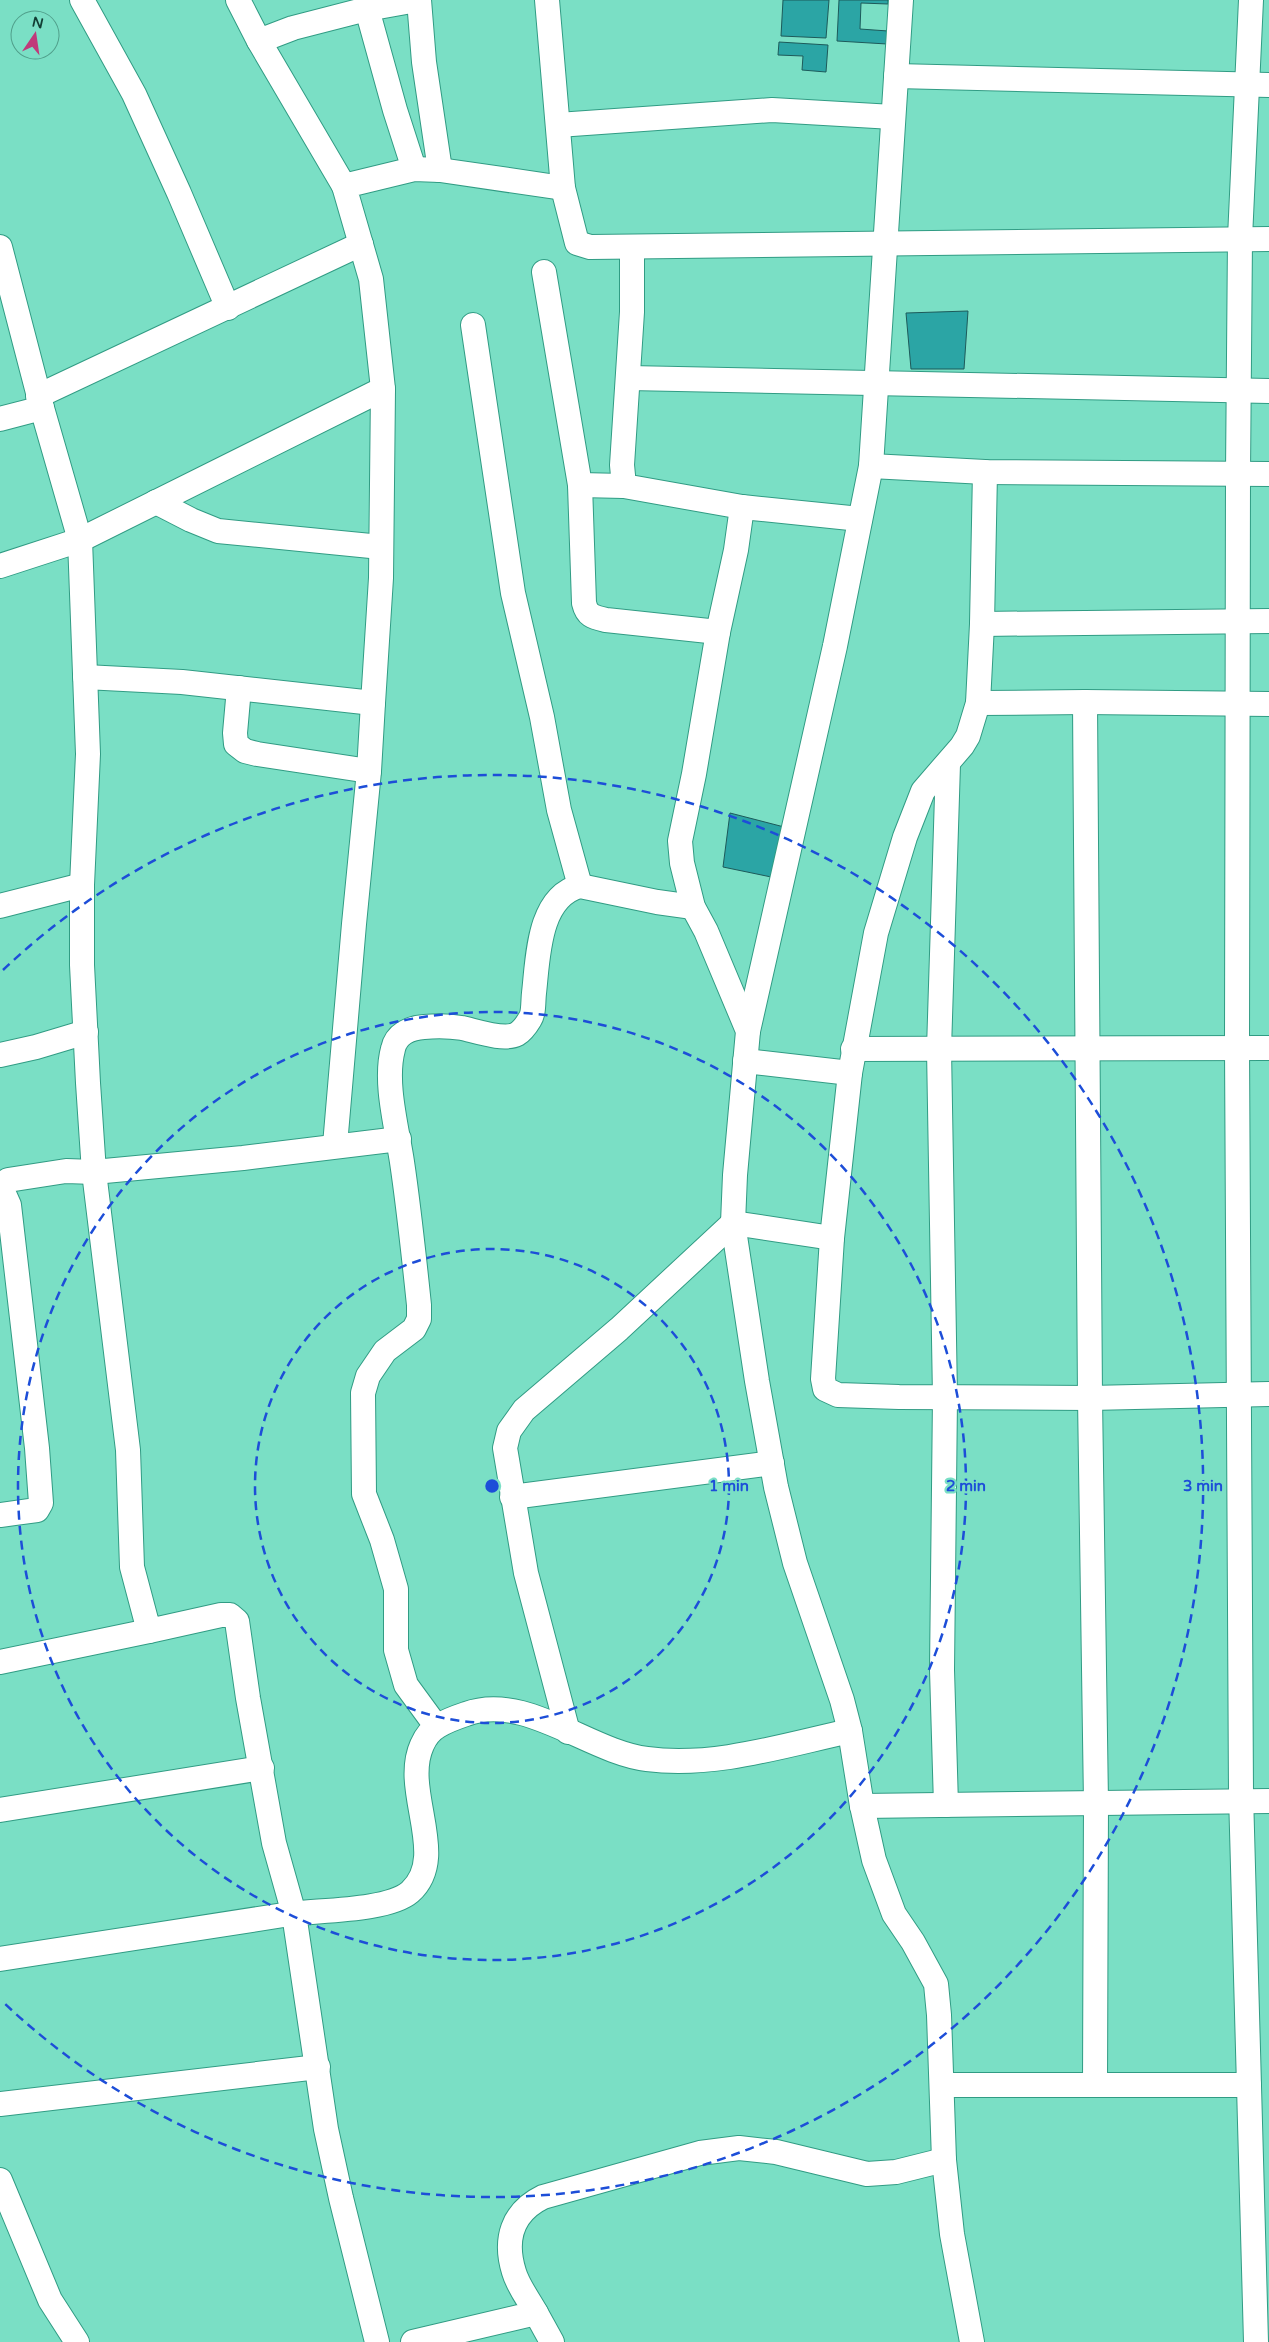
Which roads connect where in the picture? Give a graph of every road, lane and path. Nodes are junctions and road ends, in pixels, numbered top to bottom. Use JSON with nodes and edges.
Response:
{"nodes":[{"id":1,"x":82,"y":0,"type":"edge"},
{"id":2,"x":238,"y":0,"type":"edge"},
{"id":3,"x":418,"y":0,"type":"edge"},
{"id":4,"x":547,"y":0,"type":"edge"},
{"id":5,"x":901,"y":0,"type":"edge"},
{"id":6,"x":1251,"y":0,"type":"edge"},
{"id":7,"x":366,"y":4,"type":"edge"},
{"id":8,"x":259,"y":41,"type":"junction"},
{"id":9,"x":896,"y":76,"type":"junction"},
{"id":10,"x":1259,"y":85,"type":"edge"},
{"id":11,"x":893,"y":117,"type":"junction"},
{"id":12,"x":558,"y":125,"type":"junction"},
{"id":13,"x":414,"y":169,"type":"junction"},
{"id":14,"x":440,"y":170,"type":"junction"},
{"id":15,"x":344,"y":186,"type":"junction"},
{"id":16,"x":563,"y":188,"type":"junction"},
{"id":17,"x":1240,"y":238,"type":"junction"},
{"id":18,"x":1269,"y":239,"type":"edge"},
{"id":19,"x":361,"y":244,"type":"junction"},
{"id":20,"x":887,"y":245,"type":"junction"},
{"id":21,"x":0,"y":247,"type":"edge"},
{"id":22,"x":632,"y":247,"type":"junction"},
{"id":23,"x":544,"y":272,"type":"dead end"},
{"id":24,"x":228,"y":308,"type":"junction"},
{"id":25,"x":473,"y":325,"type":"dead end"},
{"id":26,"x":628,"y":378,"type":"junction"},
{"id":27,"x":876,"y":383,"type":"junction"},
{"id":28,"x":383,"y":389,"type":"junction"},
{"id":29,"x":1239,"y":391,"type":"junction"},
{"id":30,"x":1269,"y":391,"type":"edge"},
{"id":31,"x":40,"y":402,"type":"junction"},
{"id":32,"x":0,"y":420,"type":"edge"},
{"id":33,"x":871,"y":466,"type":"junction"},
{"id":34,"x":985,"y":472,"type":"junction"},
{"id":35,"x":1238,"y":474,"type":"junction"},
{"id":36,"x":1269,"y":474,"type":"edge"},
{"id":37,"x":580,"y":485,"type":"junction"},
{"id":38,"x":624,"y":486,"type":"junction"},
{"id":39,"x":156,"y":502,"type":"junction"},
{"id":40,"x":742,"y":507,"type":"junction"},
{"id":41,"x":860,"y":519,"type":"junction"},
{"id":42,"x":80,"y":540,"type":"junction"},
{"id":43,"x":381,"y":547,"type":"junction"},
{"id":44,"x":0,"y":566,"type":"edge"},
{"id":45,"x":1238,"y":621,"type":"junction"},
{"id":46,"x":1269,"y":621,"type":"edge"},
{"id":47,"x":982,"y":624,"type":"junction"},
{"id":48,"x":718,"y":632,"type":"junction"},
{"id":49,"x":85,"y":677,"type":"junction"},
{"id":50,"x":239,"y":688,"type":"junction"},
{"id":51,"x":1085,"y":702,"type":"junction"},
{"id":52,"x":1238,"y":702,"type":"junction"},
{"id":53,"x":373,"y":703,"type":"junction"},
{"id":54,"x":978,"y":703,"type":"junction"},
{"id":55,"x":1269,"y":704,"type":"edge"},
{"id":56,"x":948,"y":764,"type":"junction"},
{"id":57,"x":369,"y":771,"type":"junction"},
{"id":58,"x":82,"y":885,"type":"junction"},
{"id":59,"x":580,"y":886,"type":"junction"},
{"id":60,"x":0,"y":906,"type":"edge"},
{"id":61,"x":693,"y":906,"type":"junction"},
{"id":62,"x":748,"y":1031,"type":"junction"},
{"id":63,"x":86,"y":1032,"type":"junction"},
{"id":64,"x":1237,"y":1047,"type":"junction"},
{"id":65,"x":1088,"y":1048,"type":"junction"},
{"id":66,"x":1269,"y":1048,"type":"edge"},
{"id":67,"x":853,"y":1049,"type":"junction"},
{"id":68,"x":939,"y":1050,"type":"junction"},
{"id":69,"x":0,"y":1055,"type":"edge"},
{"id":70,"x":745,"y":1061,"type":"junction"},
{"id":71,"x":850,"y":1073,"type":"junction"},
{"id":72,"x":399,"y":1139,"type":"junction"},
{"id":73,"x":335,"y":1145,"type":"junction"},
{"id":74,"x":94,"y":1172,"type":"junction"},
{"id":75,"x":0,"y":1192,"type":"edge"},
{"id":76,"x":733,"y":1224,"type":"junction"},
{"id":77,"x":832,"y":1238,"type":"junction"},
{"id":78,"x":1269,"y":1394,"type":"edge"},
{"id":79,"x":1239,"y":1396,"type":"junction"},
{"id":80,"x":945,"y":1397,"type":"junction"},
{"id":81,"x":1090,"y":1398,"type":"junction"},
{"id":82,"x":772,"y":1464,"type":"junction"},
{"id":83,"x":512,"y":1497,"type":"junction"},
{"id":84,"x":0,"y":1515,"type":"edge"},
{"id":85,"x":150,"y":1631,"type":"junction"},
{"id":86,"x":0,"y":1662,"type":"edge"},
{"id":87,"x":436,"y":1726,"type":"junction"},
{"id":88,"x":850,"y":1731,"type":"junction"},
{"id":89,"x":568,"y":1732,"type":"junction"},
{"id":90,"x":262,"y":1768,"type":"junction"},
{"id":91,"x":1241,"y":1801,"type":"junction"},
{"id":92,"x":1269,"y":1801,"type":"edge"},
{"id":93,"x":1096,"y":1803,"type":"junction"},
{"id":94,"x":946,"y":1805,"type":"junction"},
{"id":95,"x":862,"y":1806,"type":"junction"},
{"id":96,"x":0,"y":1810,"type":"edge"},
{"id":97,"x":294,"y":1914,"type":"junction"},
{"id":98,"x":0,"y":1959,"type":"edge"},
{"id":99,"x":318,"y":2067,"type":"junction"},
{"id":100,"x":942,"y":2085,"type":"junction"},
{"id":101,"x":1095,"y":2085,"type":"junction"},
{"id":102,"x":1249,"y":2085,"type":"junction"},
{"id":103,"x":0,"y":2104,"type":"edge"},
{"id":104,"x":944,"y":2160,"type":"junction"},
{"id":105,"x":0,"y":2180,"type":"edge"},
{"id":106,"x":536,"y":2313,"type":"junction"},
{"id":107,"x":78,"y":2342,"type":"edge"},
{"id":108,"x":377,"y":2342,"type":"edge"},
{"id":109,"x":412,"y":2342,"type":"edge"},
{"id":110,"x":552,"y":2342,"type":"edge"},
{"id":111,"x":972,"y":2342,"type":"edge"},
{"id":112,"x":1256,"y":2342,"type":"edge"}],
"edges":[{"from":1,"to":24,"type":"street"},
{"from":2,"to":8,"type":"street"},
{"from":3,"to":7,"type":"street"},
{"from":3,"to":14,"type":"street"},
{"from":4,"to":12,"type":"street"},
{"from":5,"to":9,"type":"street"},
{"from":6,"to":10,"type":"street"},
{"from":7,"to":8,"type":"street"},
{"from":7,"to":13,"type":"street"},
{"from":8,"to":15,"type":"street"},
{"from":9,"to":10,"type":"street"},
{"from":9,"to":11,"type":"street"},
{"from":10,"to":17,"type":"street"},
{"from":11,"to":12,"type":"street"},
{"from":11,"to":20,"type":"street"},
{"from":12,"to":16,"type":"street"},
{"from":13,"to":14,"type":"street"},
{"from":13,"to":15,"type":"street"},
{"from":14,"to":16,"type":"street"},
{"from":15,"to":19,"type":"street"},
{"from":16,"to":22,"type":"street"},
{"from":17,"to":18,"type":"street"},
{"from":17,"to":20,"type":"street"},
{"from":17,"to":29,"type":"street"},
{"from":19,"to":24,"type":"street"},
{"from":19,"to":28,"type":"street"},
{"from":20,"to":22,"type":"street"},
{"from":20,"to":27,"type":"street"},
{"from":21,"to":31,"type":"street"},
{"from":22,"to":26,"type":"street"},
{"from":23,"to":37,"type":"street"},
{"from":24,"to":31,"type":"street"},
{"from":25,"to":59,"type":"street"},
{"from":26,"to":27,"type":"street"},
{"from":26,"to":38,"type":"street"},
{"from":27,"to":29,"type":"street"},
{"from":27,"to":33,"type":"street"},
{"from":28,"to":39,"type":"street"},
{"from":28,"to":43,"type":"street"},
{"from":29,"to":30,"type":"street"},
{"from":29,"to":35,"type":"street"},
{"from":31,"to":32,"type":"street"},
{"from":31,"to":42,"type":"street"},
{"from":33,"to":34,"type":"street"},
{"from":33,"to":41,"type":"street"},
{"from":34,"to":35,"type":"street"},
{"from":34,"to":47,"type":"street"},
{"from":35,"to":36,"type":"street"},
{"from":35,"to":45,"type":"street"},
{"from":37,"to":38,"type":"street"},
{"from":37,"to":48,"type":"street"},
{"from":38,"to":40,"type":"street"},
{"from":39,"to":42,"type":"street"},
{"from":39,"to":43,"type":"street"},
{"from":40,"to":41,"type":"street"},
{"from":40,"to":48,"type":"street"},
{"from":41,"to":62,"type":"street"},
{"from":42,"to":44,"type":"street"},
{"from":42,"to":49,"type":"street"},
{"from":43,"to":53,"type":"street"},
{"from":45,"to":46,"type":"street"},
{"from":45,"to":47,"type":"street"},
{"from":45,"to":52,"type":"street"},
{"from":47,"to":54,"type":"street"},
{"from":48,"to":61,"type":"street"},
{"from":49,"to":50,"type":"street"},
{"from":49,"to":58,"type":"street"},
{"from":50,"to":53,"type":"street"},
{"from":50,"to":57,"type":"street"},
{"from":51,"to":52,"type":"street"},
{"from":51,"to":54,"type":"street"},
{"from":51,"to":65,"type":"street"},
{"from":52,"to":55,"type":"street"},
{"from":52,"to":64,"type":"street"},
{"from":53,"to":57,"type":"street"},
{"from":54,"to":56,"type":"street"},
{"from":56,"to":67,"type":"street"},
{"from":56,"to":68,"type":"street"},
{"from":57,"to":73,"type":"street"},
{"from":58,"to":60,"type":"street"},
{"from":58,"to":63,"type":"street"},
{"from":59,"to":61,"type":"street"},
{"from":59,"to":72,"type":"street"},
{"from":61,"to":62,"type":"street"},
{"from":62,"to":70,"type":"street"},
{"from":63,"to":69,"type":"street"},
{"from":63,"to":74,"type":"street"},
{"from":64,"to":65,"type":"street"},
{"from":64,"to":66,"type":"street"},
{"from":64,"to":79,"type":"street"},
{"from":65,"to":68,"type":"street"},
{"from":65,"to":81,"type":"street"},
{"from":67,"to":68,"type":"street"},
{"from":67,"to":71,"type":"street"},
{"from":68,"to":80,"type":"street"},
{"from":70,"to":71,"type":"street"},
{"from":70,"to":76,"type":"street"},
{"from":71,"to":77,"type":"street"},
{"from":72,"to":73,"type":"street"},
{"from":72,"to":87,"type":"street"},
{"from":73,"to":74,"type":"street"},
{"from":74,"to":75,"type":"street"},
{"from":74,"to":85,"type":"street"},
{"from":75,"to":84,"type":"street"},
{"from":76,"to":77,"type":"street"},
{"from":76,"to":82,"type":"street"},
{"from":76,"to":83,"type":"street"},
{"from":77,"to":80,"type":"street"},
{"from":78,"to":79,"type":"street"},
{"from":79,"to":81,"type":"street"},
{"from":79,"to":91,"type":"street"},
{"from":80,"to":81,"type":"street"},
{"from":80,"to":94,"type":"street"},
{"from":81,"to":93,"type":"street"},
{"from":82,"to":83,"type":"street"},
{"from":82,"to":88,"type":"street"},
{"from":83,"to":89,"type":"street"},
{"from":85,"to":86,"type":"street"},
{"from":85,"to":90,"type":"street"},
{"from":87,"to":89,"type":"street"},
{"from":87,"to":97,"type":"street"},
{"from":88,"to":89,"type":"street"},
{"from":88,"to":95,"type":"street"},
{"from":90,"to":96,"type":"street"},
{"from":90,"to":97,"type":"street"},
{"from":91,"to":92,"type":"street"},
{"from":91,"to":93,"type":"street"},
{"from":91,"to":102,"type":"street"},
{"from":93,"to":94,"type":"street"},
{"from":93,"to":101,"type":"street"},
{"from":94,"to":95,"type":"street"},
{"from":95,"to":100,"type":"street"},
{"from":97,"to":98,"type":"street"},
{"from":97,"to":99,"type":"street"},
{"from":99,"to":103,"type":"street"},
{"from":99,"to":108,"type":"street"},
{"from":100,"to":101,"type":"street"},
{"from":100,"to":104,"type":"street"},
{"from":101,"to":102,"type":"street"},
{"from":102,"to":112,"type":"street"},
{"from":104,"to":106,"type":"street"},
{"from":104,"to":111,"type":"street"},
{"from":105,"to":107,"type":"street"},
{"from":106,"to":109,"type":"street"},
{"from":106,"to":110,"type":"street"}]}
